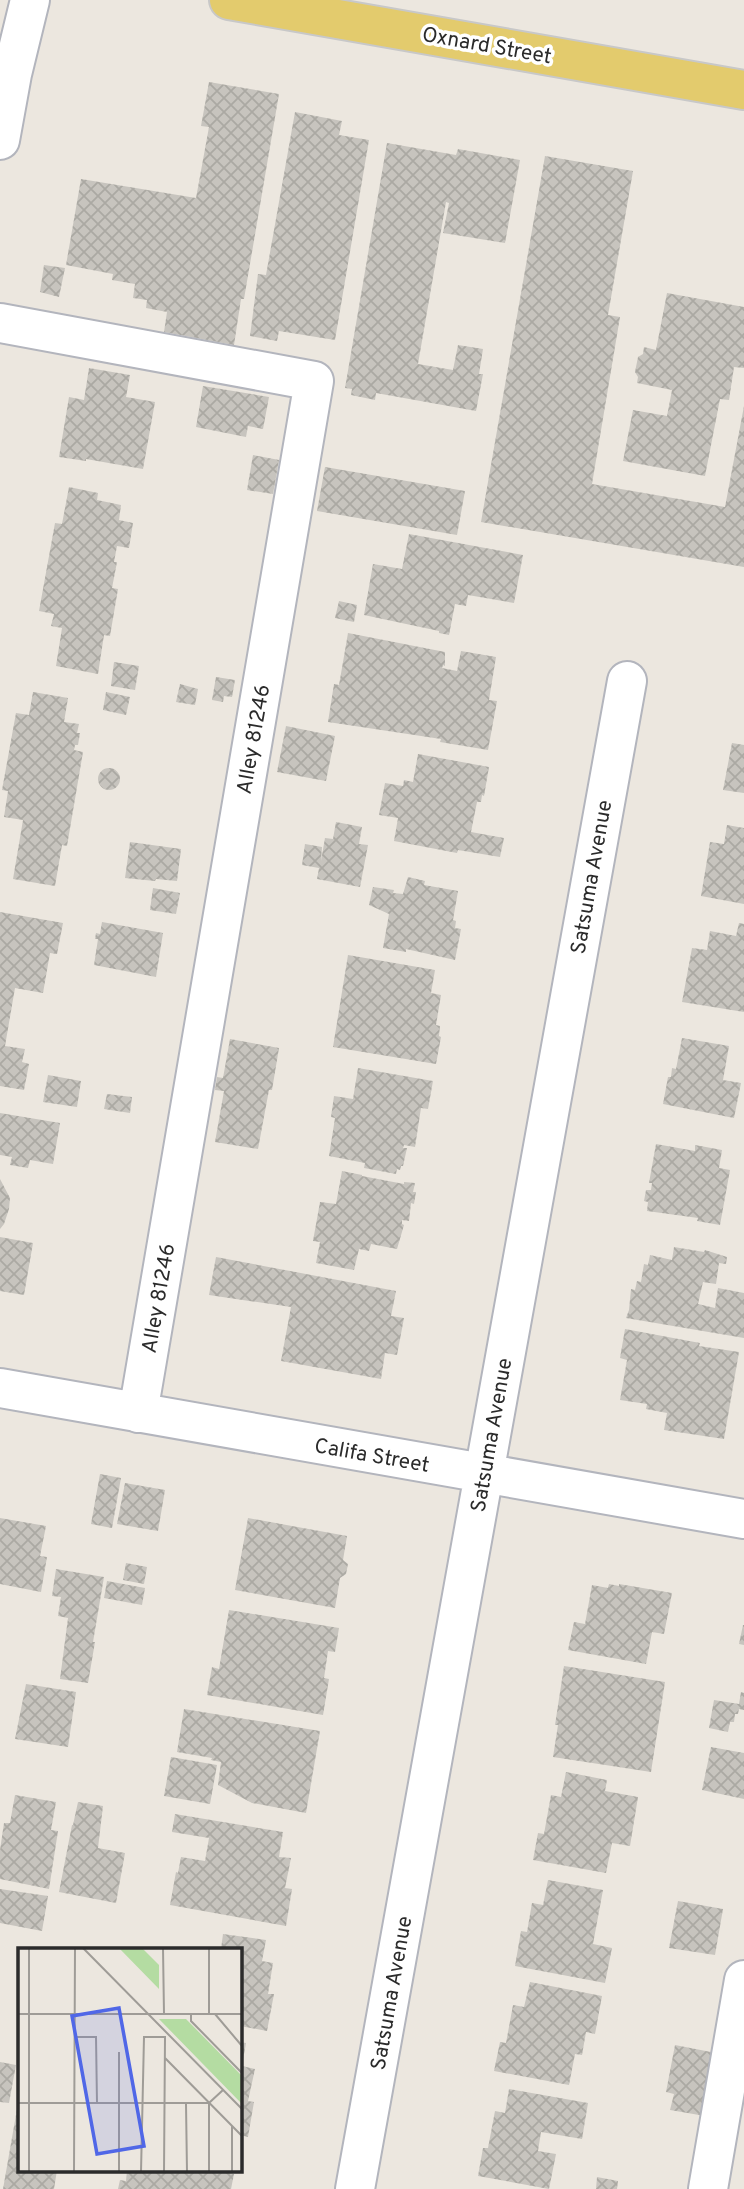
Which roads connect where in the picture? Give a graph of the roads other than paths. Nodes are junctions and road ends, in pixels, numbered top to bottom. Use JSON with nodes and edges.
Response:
{"nodes":[{"id":1,"x":30,"y":0,"type":"edge"},
{"id":2,"x":229,"y":0,"type":"edge"},
{"id":3,"x":744,"y":90,"type":"edge"},
{"id":4,"x":0,"y":140,"type":"edge"},
{"id":5,"x":0,"y":323,"type":"edge"},
{"id":6,"x":627,"y":681,"type":"dead end"},
{"id":7,"x":0,"y":1388,"type":"edge"},
{"id":8,"x":138,"y":1413,"type":"junction"},
{"id":9,"x":483,"y":1475,"type":"junction"},
{"id":10,"x":744,"y":1520,"type":"edge"},
{"id":11,"x":744,"y":1980,"type":"edge"},
{"id":12,"x":355,"y":2189,"type":"edge"},
{"id":13,"x":708,"y":2189,"type":"edge"}],
"edges":[{"from":1,"to":4,"type":"street"},
{"from":2,"to":3,"type":"main road","name":"Oxnard Street"},
{"from":5,"to":8,"type":"street","name":"Alley 81246"},
{"from":6,"to":9,"type":"street","name":"Satsuma Avenue"},
{"from":7,"to":8,"type":"street","name":"Califa Street"},
{"from":8,"to":9,"type":"street","name":"Califa Street"},
{"from":9,"to":10,"type":"street","name":"Califa Street"},
{"from":9,"to":12,"type":"street","name":"Satsuma Avenue"},
{"from":11,"to":13,"type":"street"}]}
